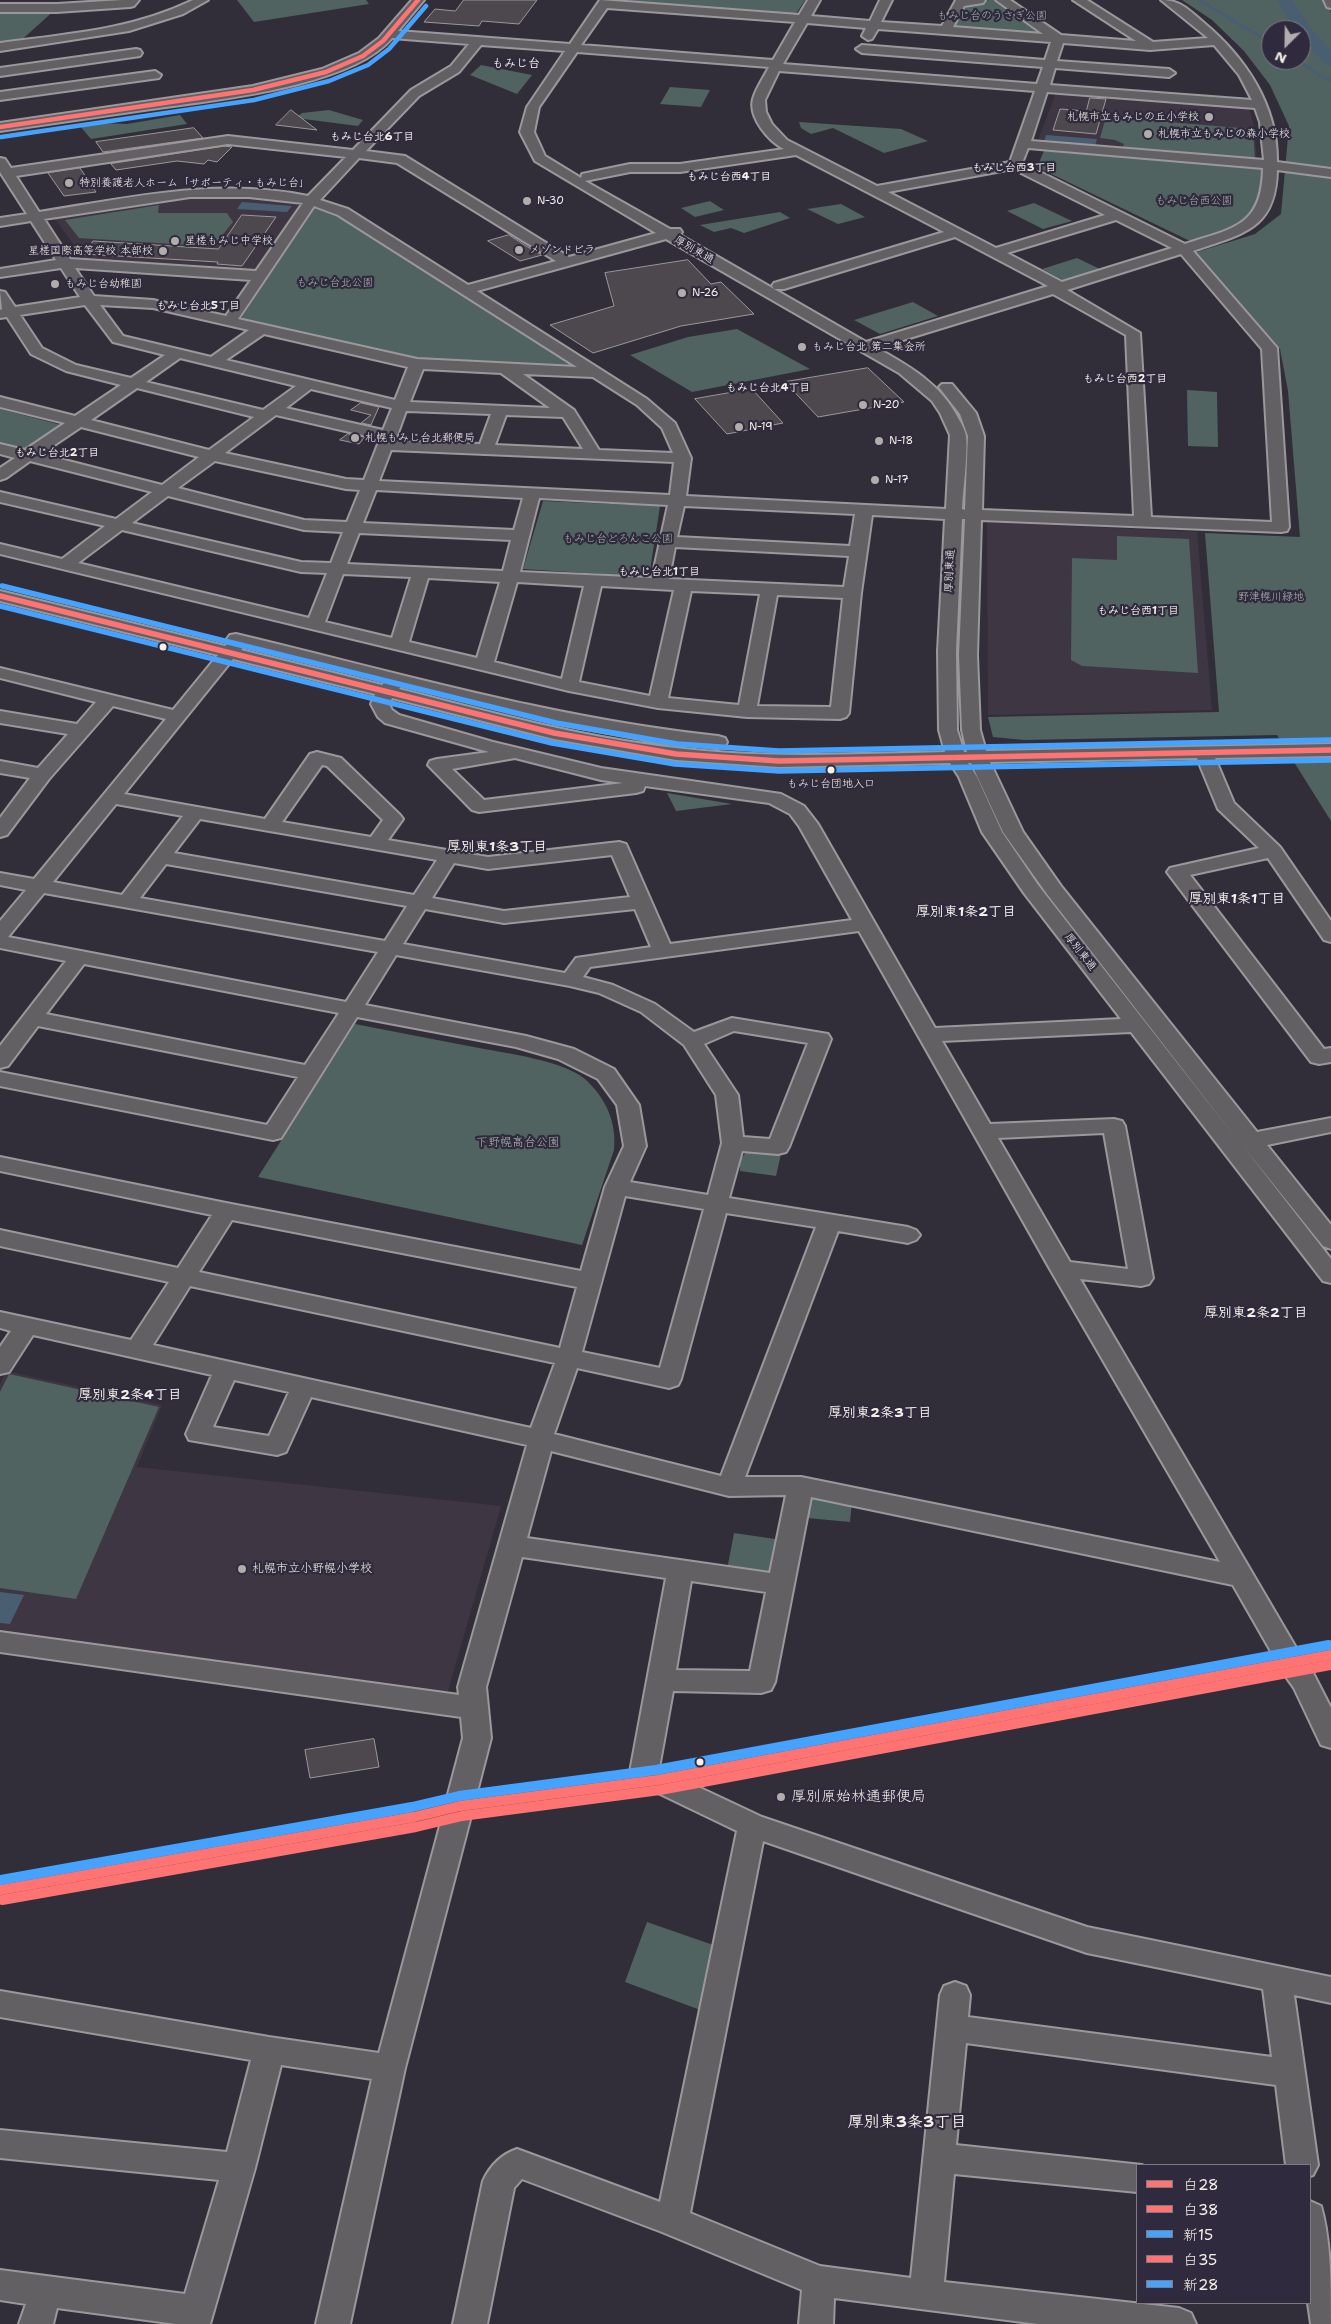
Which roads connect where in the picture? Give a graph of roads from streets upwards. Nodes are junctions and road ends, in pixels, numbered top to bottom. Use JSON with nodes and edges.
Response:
{"nodes":[{"id":1,"x":133,"y":0,"type":"edge"},
{"id":2,"x":202,"y":0,"type":"edge"},
{"id":3,"x":418,"y":0,"type":"edge"},
{"id":4,"x":814,"y":0,"type":"edge"},
{"id":5,"x":886,"y":0,"type":"edge"},
{"id":6,"x":979,"y":0,"type":"edge"},
{"id":7,"x":1002,"y":0,"type":"edge"},
{"id":8,"x":1079,"y":0,"type":"edge"},
{"id":9,"x":1167,"y":0,"type":"edge"},
{"id":10,"x":1330,"y":0,"type":"edge"},
{"id":11,"x":612,"y":2,"type":"edge"},
{"id":12,"x":61,"y":4,"type":"edge"},
{"id":13,"x":1331,"y":4,"type":"edge"},
{"id":14,"x":0,"y":8,"type":"edge"},
{"id":15,"x":803,"y":18,"type":"junction"},
{"id":16,"x":44,"y":20,"type":"dead end"},
{"id":17,"x":874,"y":24,"type":"junction"},
{"id":18,"x":946,"y":30,"type":"junction"},
{"id":19,"x":30,"y":32,"type":"dead end"},
{"id":20,"x":389,"y":34,"type":"junction"},
{"id":21,"x":1058,"y":39,"type":"junction"},
{"id":22,"x":1218,"y":40,"type":"junction"},
{"id":23,"x":128,"y":41,"type":"junction"},
{"id":24,"x":478,"y":41,"type":"junction"},
{"id":25,"x":17,"y":44,"type":"junction"},
{"id":26,"x":1150,"y":46,"type":"junction"},
{"id":27,"x":0,"y":47,"type":"edge"},
{"id":28,"x":578,"y":49,"type":"junction"},
{"id":29,"x":862,"y":49,"type":"junction"},
{"id":30,"x":961,"y":57,"type":"junction"},
{"id":31,"x":1050,"y":64,"type":"junction"},
{"id":32,"x":776,"y":66,"type":"junction"},
{"id":33,"x":0,"y":72,"type":"edge"},
{"id":34,"x":849,"y":72,"type":"junction"},
{"id":35,"x":1169,"y":73,"type":"junction"},
{"id":36,"x":155,"y":75,"type":"junction"},
{"id":37,"x":950,"y":80,"type":"junction"},
{"id":38,"x":1043,"y":88,"type":"junction"},
{"id":39,"x":0,"y":96,"type":"edge"},
{"id":40,"x":1181,"y":99,"type":"junction"},
{"id":41,"x":175,"y":101,"type":"junction"},
{"id":42,"x":1261,"y":105,"type":"junction"},
{"id":43,"x":545,"y":117,"type":"dead end"},
{"id":44,"x":0,"y":127,"type":"edge"},
{"id":45,"x":1023,"y":144,"type":"junction"},
{"id":46,"x":552,"y":150,"type":"dead end"},
{"id":47,"x":799,"y":152,"type":"junction"},
{"id":48,"x":356,"y":154,"type":"junction"},
{"id":49,"x":1014,"y":165,"type":"junction"},
{"id":50,"x":1271,"y":165,"type":"junction"},
{"id":51,"x":4,"y":167,"type":"edge"},
{"id":52,"x":1331,"y":173,"type":"edge"},
{"id":53,"x":587,"y":177,"type":"junction"},
{"id":54,"x":873,"y":191,"type":"junction"},
{"id":55,"x":312,"y":200,"type":"junction"},
{"id":56,"x":1119,"y":215,"type":"junction"},
{"id":57,"x":36,"y":217,"type":"junction"},
{"id":58,"x":0,"y":222,"type":"edge"},
{"id":59,"x":674,"y":232,"type":"junction"},
{"id":60,"x":957,"y":232,"type":"junction"},
{"id":61,"x":1184,"y":249,"type":"junction"},
{"id":62,"x":997,"y":252,"type":"junction"},
{"id":63,"x":568,"y":262,"type":"junction"},
{"id":64,"x":66,"y":263,"type":"junction"},
{"id":65,"x":0,"y":273,"type":"edge"},
{"id":66,"x":261,"y":276,"type":"junction"},
{"id":67,"x":779,"y":286,"type":"junction"},
{"id":68,"x":1059,"y":288,"type":"junction"},
{"id":69,"x":465,"y":290,"type":"junction"},
{"id":70,"x":0,"y":295,"type":"edge"},
{"id":71,"x":89,"y":300,"type":"junction"},
{"id":72,"x":5,"y":313,"type":"edge"},
{"id":73,"x":229,"y":322,"type":"junction"},
{"id":74,"x":261,"y":329,"type":"junction"},
{"id":75,"x":872,"y":345,"type":"junction"},
{"id":76,"x":178,"y":353,"type":"junction"},
{"id":77,"x":215,"y":362,"type":"junction"},
{"id":78,"x":417,"y":364,"type":"junction"},
{"id":79,"x":506,"y":369,"type":"junction"},
{"id":80,"x":598,"y":374,"type":"junction"},
{"id":81,"x":134,"y":384,"type":"junction"},
{"id":82,"x":308,"y":384,"type":"junction"},
{"id":83,"x":0,"y":402,"type":"edge"},
{"id":84,"x":401,"y":406,"type":"junction"},
{"id":85,"x":500,"y":410,"type":"junction"},
{"id":86,"x":270,"y":412,"type":"junction"},
{"id":87,"x":568,"y":413,"type":"junction"},
{"id":88,"x":79,"y":422,"type":"junction"},
{"id":89,"x":387,"y":440,"type":"junction"},
{"id":90,"x":0,"y":449,"type":"edge"},
{"id":91,"x":486,"y":449,"type":"junction"},
{"id":92,"x":594,"y":454,"type":"junction"},
{"id":93,"x":211,"y":455,"type":"junction"},
{"id":94,"x":28,"y":456,"type":"junction"},
{"id":95,"x":683,"y":458,"type":"junction"},
{"id":96,"x":0,"y":475,"type":"edge"},
{"id":97,"x":371,"y":485,"type":"junction"},
{"id":98,"x":164,"y":490,"type":"junction"},
{"id":99,"x":532,"y":493,"type":"junction"},
{"id":100,"x":0,"y":497,"type":"edge"},
{"id":101,"x":677,"y":500,"type":"junction"},
{"id":102,"x":864,"y":510,"type":"junction"},
{"id":103,"x":953,"y":514,"type":"junction"},
{"id":104,"x":973,"y":515,"type":"junction"},
{"id":105,"x":1143,"y":522,"type":"junction"},
{"id":106,"x":117,"y":524,"type":"junction"},
{"id":107,"x":353,"y":527,"type":"junction"},
{"id":108,"x":522,"y":535,"type":"junction"},
{"id":109,"x":669,"y":542,"type":"junction"},
{"id":110,"x":0,"y":549,"type":"edge"},
{"id":111,"x":858,"y":551,"type":"junction"},
{"id":112,"x":64,"y":565,"type":"junction"},
{"id":113,"x":338,"y":569,"type":"junction"},
{"id":114,"x":421,"y":573,"type":"junction"},
{"id":115,"x":510,"y":577,"type":"junction"},
{"id":116,"x":594,"y":580,"type":"junction"},
{"id":117,"x":0,"y":581,"type":"edge"},
{"id":118,"x":659,"y":584,"type":"junction"},
{"id":119,"x":684,"y":585,"type":"junction"},
{"id":120,"x":769,"y":590,"type":"junction"},
{"id":121,"x":852,"y":593,"type":"junction"},
{"id":122,"x":0,"y":596,"type":"edge"},
{"id":123,"x":315,"y":625,"type":"junction"},
{"id":124,"x":399,"y":645,"type":"junction"},
{"id":125,"x":235,"y":646,"type":"junction"},
{"id":126,"x":484,"y":665,"type":"junction"},
{"id":127,"x":0,"y":674,"type":"edge"},
{"id":128,"x":392,"y":685,"type":"junction"},
{"id":129,"x":569,"y":686,"type":"junction"},
{"id":130,"x":108,"y":700,"type":"junction"},
{"id":131,"x":658,"y":703,"type":"junction"},
{"id":132,"x":747,"y":711,"type":"junction"},
{"id":133,"x":177,"y":716,"type":"junction"},
{"id":134,"x":0,"y":717,"type":"edge"},
{"id":135,"x":79,"y":730,"type":"junction"},
{"id":136,"x":1331,"y":735,"type":"edge"},
{"id":137,"x":1297,"y":743,"type":"junction"},
{"id":138,"x":954,"y":750,"type":"junction"},
{"id":139,"x":976,"y":750,"type":"junction"},
{"id":140,"x":1331,"y":750,"type":"edge"},
{"id":141,"x":1204,"y":753,"type":"junction"},
{"id":142,"x":518,"y":754,"type":"junction"},
{"id":143,"x":0,"y":767,"type":"edge"},
{"id":144,"x":42,"y":775,"type":"junction"},
{"id":145,"x":666,"y":783,"type":"junction"},
{"id":146,"x":112,"y":798,"type":"junction"},
{"id":147,"x":195,"y":813,"type":"junction"},
{"id":148,"x":270,"y":825,"type":"junction"},
{"id":149,"x":2,"y":826,"type":"edge"},
{"id":150,"x":376,"y":844,"type":"junction"},
{"id":151,"x":1273,"y":851,"type":"junction"},
{"id":152,"x":449,"y":856,"type":"junction"},
{"id":153,"x":161,"y":857,"type":"junction"},
{"id":154,"x":0,"y":879,"type":"edge"},
{"id":155,"x":40,"y":886,"type":"junction"},
{"id":156,"x":127,"y":902,"type":"junction"},
{"id":157,"x":420,"y":902,"type":"junction"},
{"id":158,"x":642,"y":902,"type":"junction"},
{"id":159,"x":865,"y":924,"type":"junction"},
{"id":160,"x":0,"y":934,"type":"edge"},
{"id":161,"x":1331,"y":936,"type":"edge"},
{"id":162,"x":0,"y":942,"type":"edge"},
{"id":163,"x":391,"y":948,"type":"junction"},
{"id":164,"x":662,"y":951,"type":"junction"},
{"id":165,"x":80,"y":957,"type":"junction"},
{"id":166,"x":570,"y":980,"type":"junction"},
{"id":167,"x":351,"y":1011,"type":"junction"},
{"id":168,"x":32,"y":1018,"type":"junction"},
{"id":169,"x":1137,"y":1026,"type":"junction"},
{"id":170,"x":928,"y":1035,"type":"junction"},
{"id":171,"x":692,"y":1041,"type":"junction"},
{"id":172,"x":1331,"y":1055,"type":"edge"},
{"id":173,"x":0,"y":1060,"type":"edge"},
{"id":174,"x":312,"y":1073,"type":"junction"},
{"id":175,"x":0,"y":1079,"type":"edge"},
{"id":176,"x":1331,"y":1125,"type":"edge"},
{"id":177,"x":984,"y":1131,"type":"junction"},
{"id":178,"x":1250,"y":1141,"type":"junction"},
{"id":179,"x":733,"y":1143,"type":"junction"},
{"id":180,"x":0,"y":1164,"type":"edge"},
{"id":181,"x":616,"y":1187,"type":"junction"},
{"id":182,"x":716,"y":1203,"type":"junction"},
{"id":183,"x":226,"y":1210,"type":"junction"},
{"id":184,"x":830,"y":1221,"type":"junction"},
{"id":185,"x":908,"y":1235,"type":"dead end"},
{"id":186,"x":0,"y":1238,"type":"edge"},
{"id":187,"x":1331,"y":1241,"type":"edge"},
{"id":188,"x":1062,"y":1269,"type":"junction"},
{"id":189,"x":1331,"y":1275,"type":"edge"},
{"id":190,"x":182,"y":1276,"type":"junction"},
{"id":191,"x":589,"y":1281,"type":"junction"},
{"id":192,"x":0,"y":1320,"type":"edge"},
{"id":193,"x":27,"y":1326,"type":"junction"},
{"id":194,"x":137,"y":1350,"type":"junction"},
{"id":195,"x":570,"y":1357,"type":"junction"},
{"id":196,"x":0,"y":1366,"type":"edge"},
{"id":197,"x":226,"y":1370,"type":"junction"},
{"id":198,"x":303,"y":1387,"type":"junction"},
{"id":199,"x":540,"y":1439,"type":"junction"},
{"id":200,"x":801,"y":1486,"type":"junction"},
{"id":201,"x":729,"y":1487,"type":"junction"},
{"id":202,"x":512,"y":1546,"type":"junction"},
{"id":203,"x":680,"y":1571,"type":"junction"},
{"id":204,"x":1240,"y":1576,"type":"junction"},
{"id":205,"x":781,"y":1584,"type":"junction"},
{"id":206,"x":0,"y":1642,"type":"edge"},
{"id":207,"x":1331,"y":1655,"type":"edge"},
{"id":208,"x":1291,"y":1663,"type":"junction"},
{"id":209,"x":661,"y":1680,"type":"junction"},
{"id":210,"x":473,"y":1708,"type":"junction"},
{"id":211,"x":1331,"y":1737,"type":"edge"},
{"id":212,"x":650,"y":1780,"type":"junction"},
{"id":213,"x":460,"y":1806,"type":"junction"},
{"id":214,"x":752,"y":1825,"type":"junction"},
{"id":215,"x":0,"y":1890,"type":"edge"},
{"id":216,"x":1277,"y":1980,"type":"junction"},
{"id":217,"x":1331,"y":1990,"type":"edge"},
{"id":218,"x":955,"y":1995,"type":"dead end"},
{"id":219,"x":0,"y":2004,"type":"edge"},
{"id":220,"x":951,"y":2028,"type":"junction"},
{"id":221,"x":269,"y":2050,"type":"junction"},
{"id":222,"x":390,"y":2068,"type":"junction"},
{"id":223,"x":1288,"y":2072,"type":"junction"},
{"id":224,"x":0,"y":2144,"type":"edge"},
{"id":225,"x":939,"y":2158,"type":"junction"},
{"id":226,"x":1302,"y":2164,"type":"edge"},
{"id":227,"x":239,"y":2168,"type":"junction"},
{"id":228,"x":1136,"y":2178,"type":"edge"},
{"id":229,"x":672,"y":2221,"type":"junction"},
{"id":230,"x":1311,"y":2222,"type":"edge"},
{"id":231,"x":819,"y":2281,"type":"junction"},
{"id":232,"x":0,"y":2285,"type":"edge"},
{"id":233,"x":46,"y":2291,"type":"junction"},
{"id":234,"x":926,"y":2296,"type":"junction"},
{"id":235,"x":195,"y":2317,"type":"edge"},
{"id":236,"x":36,"y":2324,"type":"edge"},
{"id":237,"x":333,"y":2324,"type":"edge"},
{"id":238,"x":470,"y":2324,"type":"edge"},
{"id":239,"x":816,"y":2324,"type":"edge"},
{"id":240,"x":1179,"y":2324,"type":"edge"},
{"id":241,"x":1328,"y":2324,"type":"edge"}],
"edges":[{"from":1,"to":12,"type":"street"},
{"from":2,"to":23,"type":"street"},
{"from":3,"to":20,"type":"street"},
{"from":4,"to":15,"type":"street"},
{"from":5,"to":17,"type":"street"},
{"from":6,"to":18,"type":"street"},
{"from":7,"to":21,"type":"street"},
{"from":8,"to":26,"type":"street"},
{"from":9,"to":22,"type":"street"},
{"from":10,"to":13,"type":"street"},
{"from":11,"to":15,"type":"street"},
{"from":11,"to":28,"type":"street","name":"厚別東通"},
{"from":12,"to":14,"type":"street"},
{"from":12,"to":16,"type":"street"},
{"from":15,"to":17,"type":"street"},
{"from":15,"to":32,"type":"street"},
{"from":17,"to":18,"type":"street"},
{"from":17,"to":29,"type":"street"},
{"from":18,"to":21,"type":"street"},
{"from":19,"to":25,"type":"street"},
{"from":20,"to":24,"type":"street"},
{"from":20,"to":41,"type":"street"},
{"from":21,"to":26,"type":"street"},
{"from":21,"to":31,"type":"street"},
{"from":22,"to":26,"type":"street"},
{"from":22,"to":42,"type":"street"},
{"from":23,"to":25,"type":"street"},
{"from":23,"to":33,"type":"street"},
{"from":23,"to":36,"type":"street"},
{"from":24,"to":28,"type":"street"},
{"from":24,"to":48,"type":"street"},
{"from":25,"to":27,"type":"street"},
{"from":26,"to":35,"type":"street"},
{"from":28,"to":32,"type":"street"},
{"from":28,"to":43,"type":"street","name":"厚別東通"},
{"from":28,"to":59,"type":"street","name":"厚別東通"},
{"from":29,"to":30,"type":"street"},
{"from":29,"to":34,"type":"street"},
{"from":30,"to":31,"type":"street"},
{"from":30,"to":37,"type":"street"},
{"from":31,"to":35,"type":"street"},
{"from":31,"to":38,"type":"street"},
{"from":32,"to":34,"type":"street"},
{"from":32,"to":47,"type":"street"},
{"from":34,"to":37,"type":"street"},
{"from":35,"to":40,"type":"street"},
{"from":36,"to":39,"type":"street"},
{"from":36,"to":41,"type":"street"},
{"from":37,"to":38,"type":"street"},
{"from":38,"to":40,"type":"street"},
{"from":38,"to":45,"type":"street"},
{"from":40,"to":42,"type":"street"},
{"from":41,"to":44,"type":"street"},
{"from":42,"to":50,"type":"street"},
{"from":45,"to":49,"type":"street"},
{"from":45,"to":50,"type":"street"},
{"from":46,"to":53,"type":"street","name":"厚別東通"},
{"from":47,"to":53,"type":"street"},
{"from":47,"to":54,"type":"street"},
{"from":48,"to":51,"type":"street"},
{"from":48,"to":55,"type":"street"},
{"from":48,"to":63,"type":"street"},
{"from":49,"to":54,"type":"street"},
{"from":49,"to":56,"type":"street"},
{"from":50,"to":52,"type":"street"},
{"from":50,"to":61,"type":"street"},
{"from":51,"to":57,"type":"street"},
{"from":53,"to":59,"type":"street","name":"厚別東通"},
{"from":54,"to":60,"type":"street"},
{"from":55,"to":57,"type":"street"},
{"from":55,"to":66,"type":"street"},
{"from":55,"to":69,"type":"street"},
{"from":56,"to":61,"type":"street"},
{"from":56,"to":62,"type":"street"},
{"from":57,"to":58,"type":"street"},
{"from":57,"to":64,"type":"street"},
{"from":59,"to":63,"type":"street"},
{"from":59,"to":67,"type":"street","name":"厚別東通"},
{"from":59,"to":75,"type":"street","name":"厚別東通"},
{"from":60,"to":62,"type":"street"},
{"from":60,"to":67,"type":"street"},
{"from":61,"to":68,"type":"street"},
{"from":61,"to":105,"type":"street"},
{"from":62,"to":68,"type":"street"},
{"from":63,"to":69,"type":"street"},
{"from":64,"to":65,"type":"street"},
{"from":64,"to":66,"type":"street"},
{"from":64,"to":71,"type":"street"},
{"from":66,"to":73,"type":"street"},
{"from":67,"to":75,"type":"street","name":"厚別東通"},
{"from":68,"to":75,"type":"street"},
{"from":68,"to":105,"type":"street"},
{"from":69,"to":80,"type":"street"},
{"from":70,"to":72,"type":"street"},
{"from":71,"to":72,"type":"street"},
{"from":71,"to":73,"type":"street"},
{"from":71,"to":76,"type":"street"},
{"from":72,"to":81,"type":"street"},
{"from":73,"to":74,"type":"street"},
{"from":74,"to":77,"type":"street"},
{"from":74,"to":78,"type":"street"},
{"from":75,"to":103,"type":"street","name":"厚別東通"},
{"from":75,"to":104,"type":"street","name":"厚別東通"},
{"from":76,"to":77,"type":"street"},
{"from":76,"to":81,"type":"street"},
{"from":77,"to":82,"type":"street"},
{"from":78,"to":79,"type":"street"},
{"from":78,"to":84,"type":"street"},
{"from":79,"to":80,"type":"street"},
{"from":79,"to":87,"type":"street"},
{"from":80,"to":95,"type":"street"},
{"from":81,"to":86,"type":"street"},
{"from":81,"to":88,"type":"street"},
{"from":82,"to":84,"type":"street"},
{"from":82,"to":86,"type":"street"},
{"from":83,"to":88,"type":"street"},
{"from":84,"to":85,"type":"street"},
{"from":84,"to":89,"type":"street"},
{"from":85,"to":87,"type":"street"},
{"from":85,"to":91,"type":"street"},
{"from":86,"to":89,"type":"street"},
{"from":86,"to":93,"type":"street"},
{"from":87,"to":92,"type":"street"},
{"from":88,"to":93,"type":"street"},
{"from":88,"to":94,"type":"street"},
{"from":89,"to":91,"type":"street"},
{"from":89,"to":97,"type":"street"},
{"from":90,"to":94,"type":"street"},
{"from":91,"to":92,"type":"street"},
{"from":92,"to":95,"type":"street"},
{"from":93,"to":97,"type":"street"},
{"from":93,"to":98,"type":"street"},
{"from":94,"to":96,"type":"street"},
{"from":94,"to":98,"type":"street"},
{"from":95,"to":101,"type":"street"},
{"from":97,"to":99,"type":"street"},
{"from":97,"to":107,"type":"street"},
{"from":98,"to":106,"type":"street"},
{"from":98,"to":107,"type":"street"},
{"from":99,"to":101,"type":"street"},
{"from":99,"to":108,"type":"street"},
{"from":100,"to":106,"type":"street"},
{"from":101,"to":102,"type":"street"},
{"from":101,"to":109,"type":"street"},
{"from":102,"to":103,"type":"street"},
{"from":102,"to":111,"type":"street"},
{"from":103,"to":104,"type":"street"},
{"from":103,"to":138,"type":"street","name":"厚別東通"},
{"from":104,"to":105,"type":"street"},
{"from":104,"to":139,"type":"street","name":"厚別東通"},
{"from":106,"to":112,"type":"street"},
{"from":106,"to":113,"type":"street"},
{"from":107,"to":108,"type":"street"},
{"from":107,"to":113,"type":"street"},
{"from":108,"to":115,"type":"street"},
{"from":109,"to":111,"type":"street"},
{"from":109,"to":118,"type":"street"},
{"from":110,"to":112,"type":"street"},
{"from":111,"to":121,"type":"street"},
{"from":112,"to":123,"type":"street"},
{"from":113,"to":114,"type":"street"},
{"from":113,"to":123,"type":"street"},
{"from":114,"to":115,"type":"street"},
{"from":114,"to":124,"type":"street"},
{"from":115,"to":116,"type":"street"},
{"from":115,"to":126,"type":"street"},
{"from":116,"to":118,"type":"street"},
{"from":116,"to":129,"type":"street"},
{"from":117,"to":125,"type":"street"},
{"from":118,"to":119,"type":"street"},
{"from":119,"to":120,"type":"street"},
{"from":119,"to":131,"type":"street"},
{"from":120,"to":121,"type":"street"},
{"from":120,"to":132,"type":"street"},
{"from":121,"to":132,"type":"street"},
{"from":122,"to":125,"type":"street"},
{"from":123,"to":124,"type":"street"},
{"from":124,"to":126,"type":"street"},
{"from":125,"to":128,"type":"street"},
{"from":125,"to":133,"type":"street"},
{"from":126,"to":129,"type":"street"},
{"from":127,"to":130,"type":"street"},
{"from":128,"to":138,"type":"street"},
{"from":128,"to":142,"type":"street"},
{"from":129,"to":131,"type":"street"},
{"from":130,"to":133,"type":"street"},
{"from":130,"to":135,"type":"street"},
{"from":131,"to":132,"type":"street"},
{"from":133,"to":146,"type":"street"},
{"from":134,"to":135,"type":"street"},
{"from":135,"to":144,"type":"street"},
{"from":136,"to":137,"type":"street"},
{"from":137,"to":139,"type":"street"},
{"from":137,"to":140,"type":"street"},
{"from":137,"to":141,"type":"street"},
{"from":138,"to":139,"type":"street"},
{"from":138,"to":169,"type":"street","name":"厚別東通"},
{"from":139,"to":141,"type":"street"},
{"from":139,"to":178,"type":"street","name":"厚別東通"},
{"from":141,"to":151,"type":"street"},
{"from":142,"to":145,"type":"street"},
{"from":142,"to":145,"type":"street"},
{"from":143,"to":144,"type":"street"},
{"from":144,"to":149,"type":"street"},
{"from":145,"to":159,"type":"street"},
{"from":146,"to":147,"type":"street"},
{"from":146,"to":155,"type":"street"},
{"from":147,"to":148,"type":"street"},
{"from":147,"to":153,"type":"street"},
{"from":148,"to":150,"type":"street"},
{"from":148,"to":150,"type":"street"},
{"from":150,"to":152,"type":"street"},
{"from":151,"to":161,"type":"street"},
{"from":151,"to":172,"type":"street"},
{"from":152,"to":157,"type":"street"},
{"from":152,"to":158,"type":"street"},
{"from":153,"to":156,"type":"street"},
{"from":153,"to":157,"type":"street"},
{"from":154,"to":155,"type":"street"},
{"from":155,"to":156,"type":"street"},
{"from":155,"to":160,"type":"street"},
{"from":156,"to":163,"type":"street"},
{"from":157,"to":158,"type":"street"},
{"from":157,"to":163,"type":"street"},
{"from":158,"to":164,"type":"street"},
{"from":159,"to":164,"type":"street"},
{"from":159,"to":170,"type":"street"},
{"from":162,"to":165,"type":"street"},
{"from":163,"to":166,"type":"street"},
{"from":163,"to":167,"type":"street"},
{"from":164,"to":166,"type":"street"},
{"from":165,"to":167,"type":"street"},
{"from":165,"to":168,"type":"street"},
{"from":166,"to":171,"type":"street"},
{"from":167,"to":174,"type":"street"},
{"from":167,"to":181,"type":"street"},
{"from":168,"to":173,"type":"street"},
{"from":168,"to":174,"type":"street"},
{"from":169,"to":170,"type":"street"},
{"from":169,"to":189,"type":"street","name":"厚別東通"},
{"from":170,"to":177,"type":"street"},
{"from":171,"to":179,"type":"street"},
{"from":171,"to":179,"type":"street"},
{"from":174,"to":175,"type":"street"},
{"from":176,"to":178,"type":"street"},
{"from":177,"to":188,"type":"street"},
{"from":177,"to":188,"type":"street"},
{"from":178,"to":187,"type":"street","name":"厚別東通"},
{"from":179,"to":182,"type":"street"},
{"from":180,"to":183,"type":"street"},
{"from":181,"to":182,"type":"street"},
{"from":181,"to":191,"type":"street"},
{"from":182,"to":184,"type":"street"},
{"from":182,"to":195,"type":"street"},
{"from":183,"to":190,"type":"street"},
{"from":183,"to":191,"type":"street"},
{"from":184,"to":185,"type":"street"},
{"from":184,"to":201,"type":"street"},
{"from":186,"to":190,"type":"street"},
{"from":188,"to":204,"type":"street"},
{"from":190,"to":194,"type":"street"},
{"from":190,"to":195,"type":"street"},
{"from":191,"to":195,"type":"street"},
{"from":192,"to":193,"type":"street"},
{"from":193,"to":194,"type":"street"},
{"from":193,"to":196,"type":"street"},
{"from":194,"to":197,"type":"street"},
{"from":195,"to":199,"type":"street"},
{"from":197,"to":198,"type":"street"},
{"from":197,"to":198,"type":"street"},
{"from":198,"to":199,"type":"street"},
{"from":199,"to":201,"type":"street"},
{"from":199,"to":202,"type":"street"},
{"from":200,"to":201,"type":"street"},
{"from":200,"to":204,"type":"street"},
{"from":200,"to":205,"type":"street"},
{"from":202,"to":203,"type":"street"},
{"from":202,"to":210,"type":"street"},
{"from":203,"to":205,"type":"street"},
{"from":203,"to":209,"type":"street"},
{"from":204,"to":208,"type":"street"},
{"from":205,"to":209,"type":"street"},
{"from":206,"to":210,"type":"street"},
{"from":207,"to":208,"type":"street"},
{"from":208,"to":211,"type":"street"},
{"from":208,"to":212,"type":"street"},
{"from":209,"to":212,"type":"street"},
{"from":210,"to":213,"type":"street"},
{"from":212,"to":213,"type":"street"},
{"from":212,"to":214,"type":"street"},
{"from":213,"to":215,"type":"street"},
{"from":213,"to":222,"type":"street"},
{"from":214,"to":216,"type":"street"},
{"from":214,"to":229,"type":"street"},
{"from":216,"to":217,"type":"street"},
{"from":216,"to":223,"type":"street"},
{"from":218,"to":220,"type":"street"},
{"from":219,"to":221,"type":"street"},
{"from":220,"to":223,"type":"street"},
{"from":220,"to":225,"type":"street"},
{"from":221,"to":222,"type":"street"},
{"from":221,"to":227,"type":"street"},
{"from":222,"to":237,"type":"street"},
{"from":223,"to":226,"type":"street"},
{"from":224,"to":227,"type":"street"},
{"from":225,"to":228,"type":"street"},
{"from":225,"to":234,"type":"street"},
{"from":227,"to":235,"type":"street"},
{"from":229,"to":231,"type":"street"},
{"from":229,"to":238,"type":"street"},
{"from":230,"to":241,"type":"street"},
{"from":231,"to":234,"type":"street"},
{"from":231,"to":239,"type":"street"},
{"from":232,"to":233,"type":"street"},
{"from":233,"to":235,"type":"street"},
{"from":233,"to":236,"type":"street"},
{"from":234,"to":240,"type":"street"}]}
